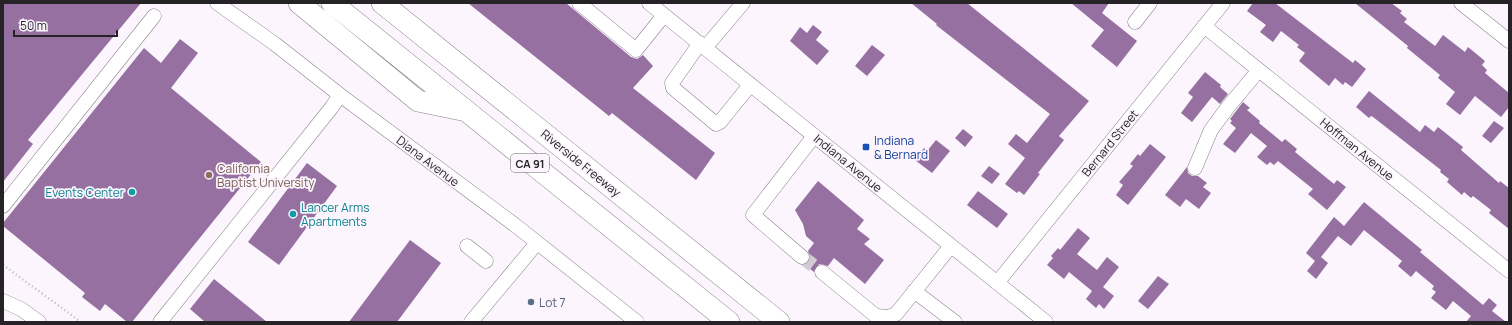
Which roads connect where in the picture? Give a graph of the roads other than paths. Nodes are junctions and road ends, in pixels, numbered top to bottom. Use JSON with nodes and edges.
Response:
{"nodes":[{"id":1,"x":217,"y":3,"type":"edge"},
{"id":2,"x":299,"y":3,"type":"edge"},
{"id":3,"x":332,"y":3,"type":"edge"},
{"id":4,"x":382,"y":3,"type":"edge"},
{"id":5,"x":402,"y":3,"type":"edge"},
{"id":6,"x":579,"y":3,"type":"edge"},
{"id":7,"x":649,"y":3,"type":"edge"},
{"id":8,"x":743,"y":3,"type":"edge"},
{"id":9,"x":1150,"y":3,"type":"edge"},
{"id":10,"x":1223,"y":3,"type":"edge"},
{"id":11,"x":1461,"y":3,"type":"edge"},
{"id":12,"x":664,"y":15,"type":"junction"},
{"id":13,"x":154,"y":16,"type":"dead end"},
{"id":14,"x":1134,"y":22,"type":"dead end"},
{"id":15,"x":1204,"y":26,"type":"junction"},
{"id":16,"x":427,"y":39,"type":"junction"},
{"id":17,"x":1509,"y":41,"type":"edge"},
{"id":18,"x":702,"y":46,"type":"junction"},
{"id":19,"x":1259,"y":70,"type":"junction"},
{"id":20,"x":750,"y":84,"type":"junction"},
{"id":21,"x":340,"y":95,"type":"junction"},
{"id":22,"x":466,"y":111,"type":"junction"},
{"id":23,"x":814,"y":136,"type":"junction"},
{"id":24,"x":1195,"y":168,"type":"dead end"},
{"id":25,"x":3,"y":206,"type":"edge"},
{"id":26,"x":537,"y":243,"type":"junction"},
{"id":27,"x":467,"y":246,"type":"dead end"},
{"id":28,"x":951,"y":246,"type":"junction"},
{"id":29,"x":802,"y":257,"type":"tunnel mouth"},
{"id":30,"x":486,"y":261,"type":"dead end"},
{"id":31,"x":1509,"y":271,"type":"edge"},
{"id":32,"x":822,"y":272,"type":"tunnel mouth"},
{"id":33,"x":996,"y":283,"type":"junction"},
{"id":34,"x":914,"y":291,"type":"junction"},
{"id":35,"x":3,"y":301,"type":"edge"},
{"id":36,"x":891,"y":319,"type":"edge"},
{"id":37,"x":1045,"y":321,"type":"edge"},
{"id":38,"x":39,"y":322,"type":"edge"},
{"id":39,"x":160,"y":322,"type":"edge"},
{"id":40,"x":471,"y":322,"type":"edge"},
{"id":41,"x":637,"y":322,"type":"edge"},
{"id":42,"x":729,"y":322,"type":"edge"},
{"id":43,"x":779,"y":322,"type":"edge"},
{"id":44,"x":955,"y":322,"type":"edge"}],
"edges":[{"from":1,"to":21,"type":"street","name":"Diana Avenue"},
{"from":2,"to":22,"type":"highway"},
{"from":3,"to":22,"type":"highway","number":"CA 91"},
{"from":4,"to":16,"type":"highway","name":"Riverside Freeway","number":"CA 91"},
{"from":5,"to":16,"type":"highway"},
{"from":6,"to":12,"type":"street"},
{"from":7,"to":12,"type":"street","name":"Indiana Avenue"},
{"from":8,"to":18,"type":"street"},
{"from":9,"to":14,"type":"street"},
{"from":10,"to":15,"type":"street","name":"Bernard Street"},
{"from":11,"to":17,"type":"street"},
{"from":12,"to":18,"type":"street","name":"Indiana Avenue"},
{"from":13,"to":25,"type":"street"},
{"from":15,"to":19,"type":"street","name":"Hoffman Avenue"},
{"from":15,"to":33,"type":"street","name":"Bernard Street"},
{"from":16,"to":43,"type":"highway","name":"Riverside Freeway","number":"CA 91"},
{"from":18,"to":20,"type":"street","name":"Indiana Avenue"},
{"from":18,"to":20,"type":"street"},
{"from":19,"to":24,"type":"street"},
{"from":19,"to":31,"type":"street","name":"Hoffman Avenue"},
{"from":20,"to":23,"type":"street","name":"Indiana Avenue"},
{"from":21,"to":26,"type":"street","name":"Diana Avenue"},
{"from":21,"to":39,"type":"street"},
{"from":22,"to":42,"type":"highway","number":"CA 91"},
{"from":23,"to":28,"type":"street","name":"Indiana Avenue"},
{"from":23,"to":29,"type":"street"},
{"from":26,"to":40,"type":"street"},
{"from":26,"to":41,"type":"street","name":"Diana Avenue"},
{"from":27,"to":30,"type":"street"},
{"from":28,"to":33,"type":"street","name":"Indiana Avenue"},
{"from":28,"to":34,"type":"street"},
{"from":32,"to":36,"type":"street"},
{"from":33,"to":37,"type":"street","name":"Indiana Avenue"},
{"from":34,"to":36,"type":"street"},
{"from":34,"to":44,"type":"street"},
{"from":35,"to":38,"type":"street"}]}
